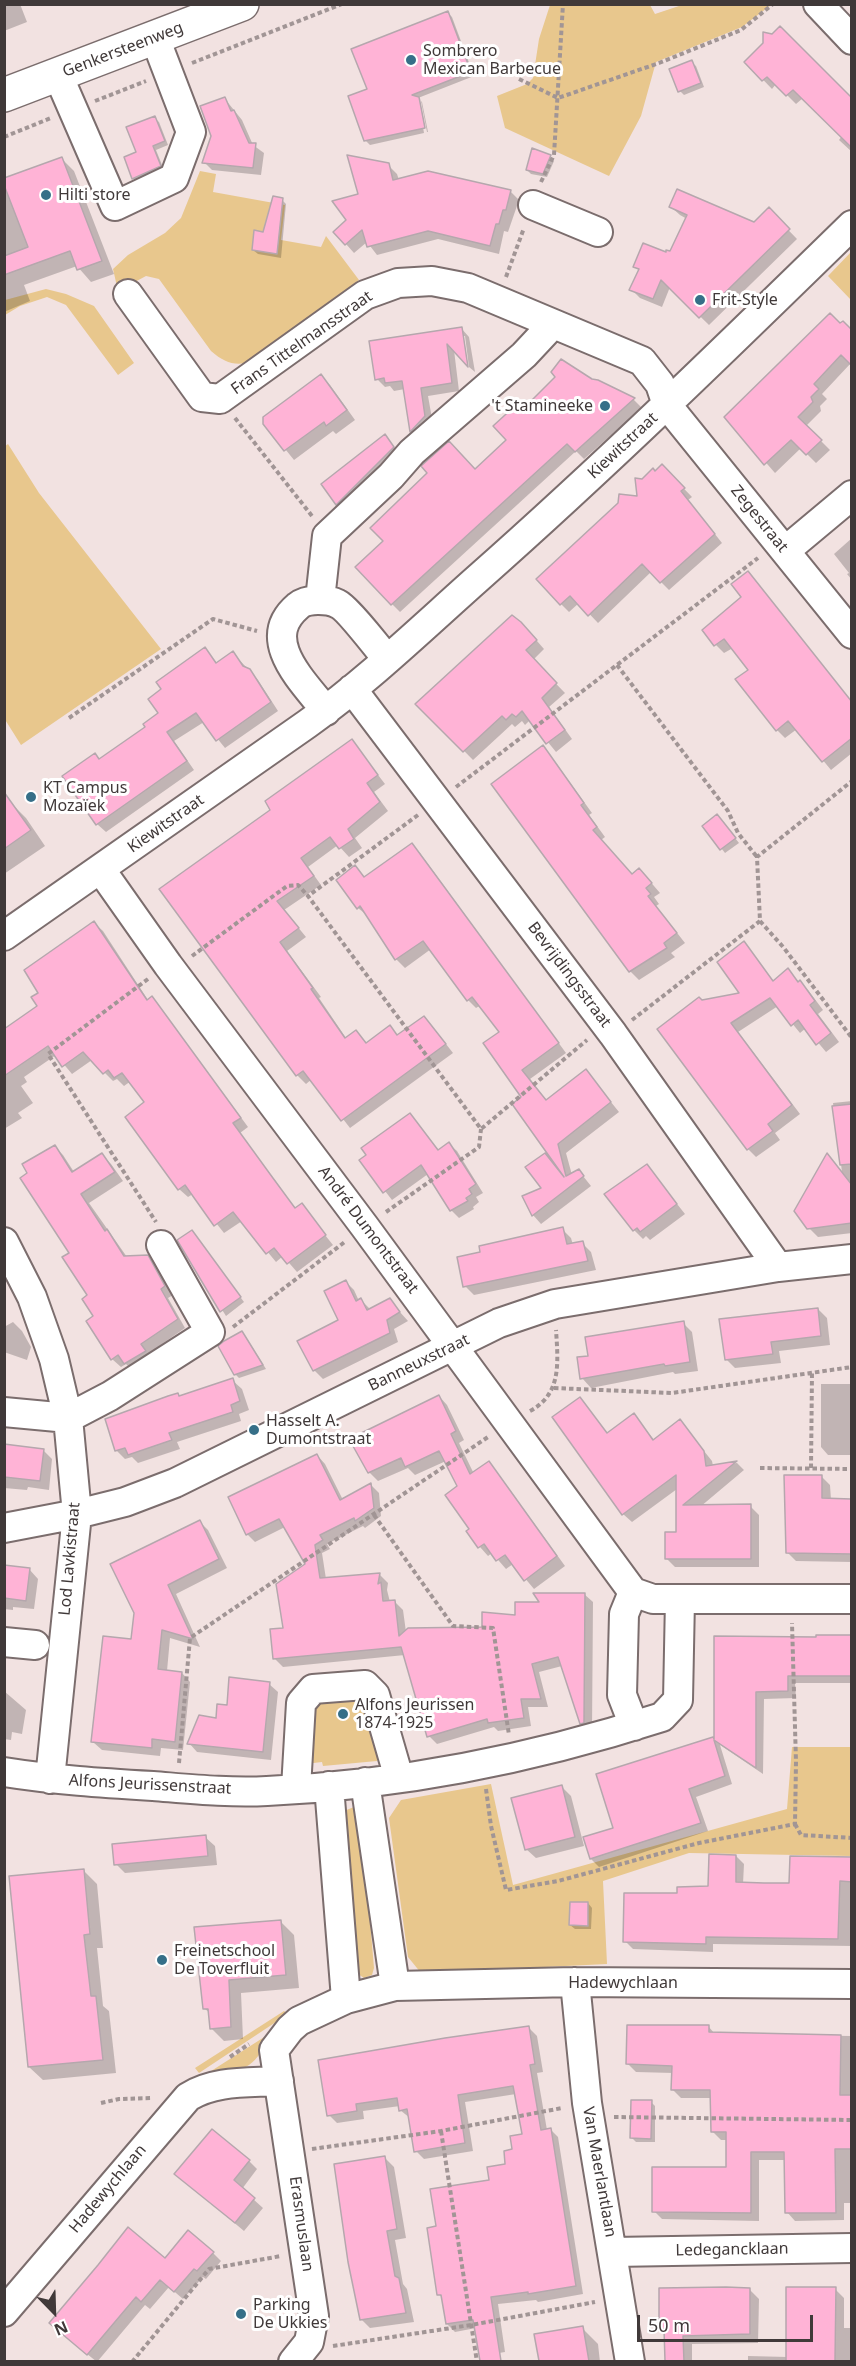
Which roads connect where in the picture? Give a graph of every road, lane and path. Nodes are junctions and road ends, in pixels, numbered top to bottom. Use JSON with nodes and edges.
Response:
{"nodes":[{"id":1,"x":242,"y":4,"type":"edge"},
{"id":2,"x":563,"y":4,"type":"edge"},
{"id":3,"x":773,"y":4,"type":"edge"},
{"id":4,"x":823,"y":6,"type":"edge"},
{"id":5,"x":155,"y":38,"type":"junction"},
{"id":6,"x":852,"y":40,"type":"edge"},
{"id":7,"x":58,"y":75,"type":"junction"},
{"id":8,"x":519,"y":79,"type":"dead end"},
{"id":9,"x":4,"y":95,"type":"edge"},
{"id":10,"x":558,"y":98,"type":"junction"},
{"id":11,"x":537,"y":195,"type":"junction"},
{"id":12,"x":852,"y":225,"type":"edge"},
{"id":13,"x":598,"y":232,"type":"dead end"},
{"id":14,"x":128,"y":294,"type":"dead end"},
{"id":15,"x":499,"y":301,"type":"junction"},
{"id":16,"x":553,"y":324,"type":"junction"},
{"id":17,"x":220,"y":399,"type":"junction"},
{"id":18,"x":667,"y":405,"type":"junction"},
{"id":19,"x":852,"y":495,"type":"edge"},
{"id":20,"x":327,"y":536,"type":"junction"},
{"id":21,"x":785,"y":551,"type":"junction"},
{"id":22,"x":320,"y":600,"type":"junction"},
{"id":23,"x":852,"y":634,"type":"edge"},
{"id":24,"x":281,"y":637,"type":"junction"},
{"id":25,"x":387,"y":659,"type":"junction"},
{"id":26,"x":617,"y":665,"type":"junction"},
{"id":27,"x":352,"y":689,"type":"junction"},
{"id":28,"x":326,"y":711,"type":"junction"},
{"id":29,"x":69,"y":718,"type":"dead end"},
{"id":30,"x":852,"y":781,"type":"edge"},
{"id":31,"x":437,"y":801,"type":"junction"},
{"id":32,"x":757,"y":857,"type":"junction"},
{"id":33,"x":101,"y":870,"type":"junction"},
{"id":34,"x":308,"y":896,"type":"junction"},
{"id":35,"x":760,"y":921,"type":"junction"},
{"id":36,"x":4,"y":936,"type":"edge"},
{"id":37,"x":170,"y":967,"type":"junction"},
{"id":38,"x":610,"y":1029,"type":"junction"},
{"id":39,"x":852,"y":1038,"type":"edge"},
{"id":40,"x":481,"y":1129,"type":"junction"},
{"id":41,"x":365,"y":1227,"type":"junction"},
{"id":42,"x":4,"y":1242,"type":"edge"},
{"id":43,"x":161,"y":1245,"type":"joint"},
{"id":44,"x":852,"y":1259,"type":"edge"},
{"id":45,"x":778,"y":1266,"type":"junction"},
{"id":46,"x":555,"y":1304,"type":"junction"},
{"id":47,"x":210,"y":1332,"type":"junction"},
{"id":48,"x":453,"y":1346,"type":"junction"},
{"id":49,"x":852,"y":1368,"type":"edge"},
{"id":50,"x":812,"y":1372,"type":"junction"},
{"id":51,"x":554,"y":1388,"type":"junction"},
{"id":52,"x":4,"y":1412,"type":"edge"},
{"id":53,"x":68,"y":1418,"type":"junction"},
{"id":54,"x":509,"y":1423,"type":"junction"},
{"id":55,"x":760,"y":1467,"type":"dead end"},
{"id":56,"x":811,"y":1468,"type":"junction"},
{"id":57,"x":852,"y":1468,"type":"edge"},
{"id":58,"x":77,"y":1514,"type":"junction"},
{"id":59,"x":374,"y":1515,"type":"junction"},
{"id":60,"x":4,"y":1527,"type":"edge"},
{"id":61,"x":633,"y":1592,"type":"junction"},
{"id":62,"x":680,"y":1599,"type":"junction"},
{"id":63,"x":791,"y":1599,"type":"junction"},
{"id":64,"x":852,"y":1599,"type":"edge"},
{"id":65,"x":4,"y":1642,"type":"edge"},
{"id":66,"x":35,"y":1645,"type":"dead end"},
{"id":67,"x":634,"y":1726,"type":"junction"},
{"id":68,"x":513,"y":1758,"type":"junction"},
{"id":69,"x":485,"y":1763,"type":"junction"},
{"id":70,"x":4,"y":1772,"type":"edge"},
{"id":71,"x":399,"y":1778,"type":"junction"},
{"id":72,"x":50,"y":1779,"type":"junction"},
{"id":73,"x":365,"y":1782,"type":"junction"},
{"id":74,"x":329,"y":1786,"type":"junction"},
{"id":75,"x":176,"y":1788,"type":"junction"},
{"id":76,"x":296,"y":1788,"type":"junction"},
{"id":77,"x":795,"y":1824,"type":"junction"},
{"id":78,"x":852,"y":1838,"type":"edge"},
{"id":79,"x":575,"y":1982,"type":"junction"},
{"id":80,"x":852,"y":1984,"type":"edge"},
{"id":81,"x":395,"y":1986,"type":"junction"},
{"id":82,"x":346,"y":1999,"type":"junction"},
{"id":83,"x":263,"y":2046,"type":"junction"},
{"id":84,"x":225,"y":2072,"type":"junction"},
{"id":85,"x":279,"y":2081,"type":"junction"},
{"id":86,"x":100,"y":2103,"type":"dead end"},
{"id":87,"x":180,"y":2106,"type":"junction"},
{"id":88,"x":588,"y":2110,"type":"junction"},
{"id":89,"x":852,"y":2120,"type":"edge"},
{"id":90,"x":441,"y":2131,"type":"junction"},
{"id":91,"x":291,"y":2151,"type":"junction"},
{"id":92,"x":852,"y":2248,"type":"edge"},
{"id":93,"x":305,"y":2252,"type":"junction"},
{"id":94,"x":613,"y":2252,"type":"junction"},
{"id":95,"x":620,"y":2298,"type":"junction"},
{"id":96,"x":4,"y":2312,"type":"edge"},
{"id":97,"x":471,"y":2325,"type":"junction"},
{"id":98,"x":301,"y":2352,"type":"edge"},
{"id":99,"x":132,"y":2361,"type":"edge"},
{"id":100,"x":477,"y":2361,"type":"edge"},
{"id":101,"x":630,"y":2361,"type":"edge"}],
"edges":[{"from":1,"to":5,"type":"main road","name":"Genkersteenweg"},
{"from":2,"to":10,"type":"path"},
{"from":3,"to":10,"type":"path"},
{"from":4,"to":6,"type":"street"},
{"from":5,"to":7,"type":"main road","name":"Genkersteenweg"},
{"from":5,"to":7,"type":"street"},
{"from":7,"to":9,"type":"main road","name":"Genkersteenweg"},
{"from":8,"to":10,"type":"path"},
{"from":10,"to":11,"type":"path"},
{"from":11,"to":13,"type":"street"},
{"from":11,"to":15,"type":"path"},
{"from":12,"to":18,"type":"street","name":"Kiewitstraat"},
{"from":14,"to":17,"type":"street","name":"Frans Tittelmansstraat"},
{"from":15,"to":16,"type":"street","name":"Frans Tittelmansstraat"},
{"from":15,"to":17,"type":"street","name":"Frans Tittelmansstraat"},
{"from":16,"to":18,"type":"street","name":"Frans Tittelmansstraat"},
{"from":16,"to":20,"type":"street"},
{"from":17,"to":20,"type":"path"},
{"from":18,"to":21,"type":"street","name":"Zegestraat"},
{"from":18,"to":25,"type":"street","name":"Kiewitstraat"},
{"from":19,"to":21,"type":"street"},
{"from":20,"to":22,"type":"street"},
{"from":21,"to":23,"type":"street","name":"Zegestraat"},
{"from":21,"to":26,"type":"path"},
{"from":22,"to":24,"type":"street"},
{"from":22,"to":25,"type":"street"},
{"from":24,"to":28,"type":"street"},
{"from":24,"to":29,"type":"path"},
{"from":25,"to":27,"type":"street","name":"Kiewitstraat"},
{"from":26,"to":31,"type":"path"},
{"from":26,"to":32,"type":"path"},
{"from":27,"to":28,"type":"street","name":"Kiewitstraat"},
{"from":27,"to":31,"type":"street","name":"Bevrijdingsstraat"},
{"from":28,"to":33,"type":"street","name":"Kiewitstraat"},
{"from":30,"to":32,"type":"path"},
{"from":31,"to":34,"type":"path"},
{"from":31,"to":38,"type":"street","name":"Bevrijdingsstraat"},
{"from":32,"to":35,"type":"path"},
{"from":33,"to":36,"type":"street","name":"Kiewitstraat"},
{"from":33,"to":37,"type":"street","name":"André Dumontstraat"},
{"from":34,"to":37,"type":"path"},
{"from":34,"to":40,"type":"path"},
{"from":35,"to":38,"type":"path"},
{"from":35,"to":39,"type":"path"},
{"from":37,"to":41,"type":"street","name":"André Dumontstraat"},
{"from":37,"to":43,"type":"path"},
{"from":38,"to":40,"type":"path"},
{"from":38,"to":45,"type":"street","name":"Bevrijdingsstraat"},
{"from":40,"to":41,"type":"path"},
{"from":41,"to":47,"type":"path"},
{"from":41,"to":48,"type":"street","name":"André Dumontstraat"},
{"from":42,"to":53,"type":"street","name":"Lod Lavkistraat"},
{"from":43,"to":47,"type":"street"},
{"from":44,"to":45,"type":"street","name":"Banneuxstraat"},
{"from":45,"to":46,"type":"street","name":"Banneuxstraat"},
{"from":46,"to":48,"type":"street","name":"Banneuxstraat"},
{"from":46,"to":51,"type":"path"},
{"from":47,"to":53,"type":"street"},
{"from":48,"to":54,"type":"street","name":"André Dumontstraat"},
{"from":48,"to":58,"type":"street","name":"Banneuxstraat"},
{"from":49,"to":50,"type":"path"},
{"from":50,"to":51,"type":"path"},
{"from":50,"to":56,"type":"path"},
{"from":51,"to":54,"type":"path"},
{"from":52,"to":53,"type":"street"},
{"from":53,"to":58,"type":"street","name":"Lod Lavkistraat"},
{"from":54,"to":59,"type":"path"},
{"from":54,"to":61,"type":"street","name":"André Dumontstraat"},
{"from":55,"to":56,"type":"path"},
{"from":56,"to":57,"type":"path"},
{"from":58,"to":60,"type":"street","name":"Banneuxstraat"},
{"from":58,"to":72,"type":"street","name":"Lod Lavkistraat"},
{"from":59,"to":68,"type":"path"},
{"from":59,"to":75,"type":"path"},
{"from":61,"to":62,"type":"street"},
{"from":61,"to":67,"type":"street"},
{"from":62,"to":63,"type":"street"},
{"from":62,"to":67,"type":"street","name":"Alfons Jeurissenstraat"},
{"from":63,"to":64,"type":"street"},
{"from":63,"to":77,"type":"path"},
{"from":65,"to":66,"type":"street"},
{"from":67,"to":68,"type":"street","name":"Alfons Jeurissenstraat"},
{"from":68,"to":69,"type":"street","name":"Alfons Jeurissenstraat"},
{"from":69,"to":71,"type":"street","name":"Alfons Jeurissenstraat"},
{"from":69,"to":77,"type":"path"},
{"from":70,"to":72,"type":"street","name":"Alfons Jeurissenstraat"},
{"from":71,"to":73,"type":"street","name":"Alfons Jeurissenstraat"},
{"from":71,"to":76,"type":"street"},
{"from":72,"to":75,"type":"street","name":"Alfons Jeurissenstraat"},
{"from":73,"to":74,"type":"street","name":"Alfons Jeurissenstraat"},
{"from":73,"to":81,"type":"street"},
{"from":74,"to":76,"type":"street","name":"Alfons Jeurissenstraat"},
{"from":74,"to":82,"type":"street"},
{"from":75,"to":76,"type":"street","name":"Alfons Jeurissenstraat"},
{"from":77,"to":78,"type":"path"},
{"from":79,"to":80,"type":"street","name":"Hadewychlaan"},
{"from":79,"to":81,"type":"street","name":"Hadewychlaan"},
{"from":79,"to":88,"type":"street","name":"Van Maerlantlaan"},
{"from":81,"to":82,"type":"street","name":"Hadewychlaan"},
{"from":82,"to":83,"type":"street","name":"Hadewychlaan"},
{"from":83,"to":84,"type":"path"},
{"from":83,"to":85,"type":"street","name":"Erasmuslaan"},
{"from":84,"to":85,"type":"street"},
{"from":84,"to":87,"type":"street","name":"Hadewychlaan"},
{"from":85,"to":91,"type":"street","name":"Erasmuslaan"},
{"from":86,"to":87,"type":"path"},
{"from":87,"to":96,"type":"street","name":"Hadewychlaan"},
{"from":88,"to":89,"type":"path"},
{"from":88,"to":90,"type":"path"},
{"from":88,"to":94,"type":"street","name":"Van Maerlantlaan"},
{"from":90,"to":91,"type":"path"},
{"from":90,"to":97,"type":"path"},
{"from":91,"to":93,"type":"street","name":"Erasmuslaan"},
{"from":92,"to":94,"type":"street","name":"Ledegancklaan"},
{"from":93,"to":98,"type":"street","name":"Erasmuslaan"},
{"from":93,"to":99,"type":"path"},
{"from":94,"to":95,"type":"street","name":"Van Maerlantlaan"},
{"from":95,"to":97,"type":"path"},
{"from":95,"to":101,"type":"street","name":"Van Maerlantlaan"},
{"from":97,"to":98,"type":"path"},
{"from":97,"to":100,"type":"path"}]}
